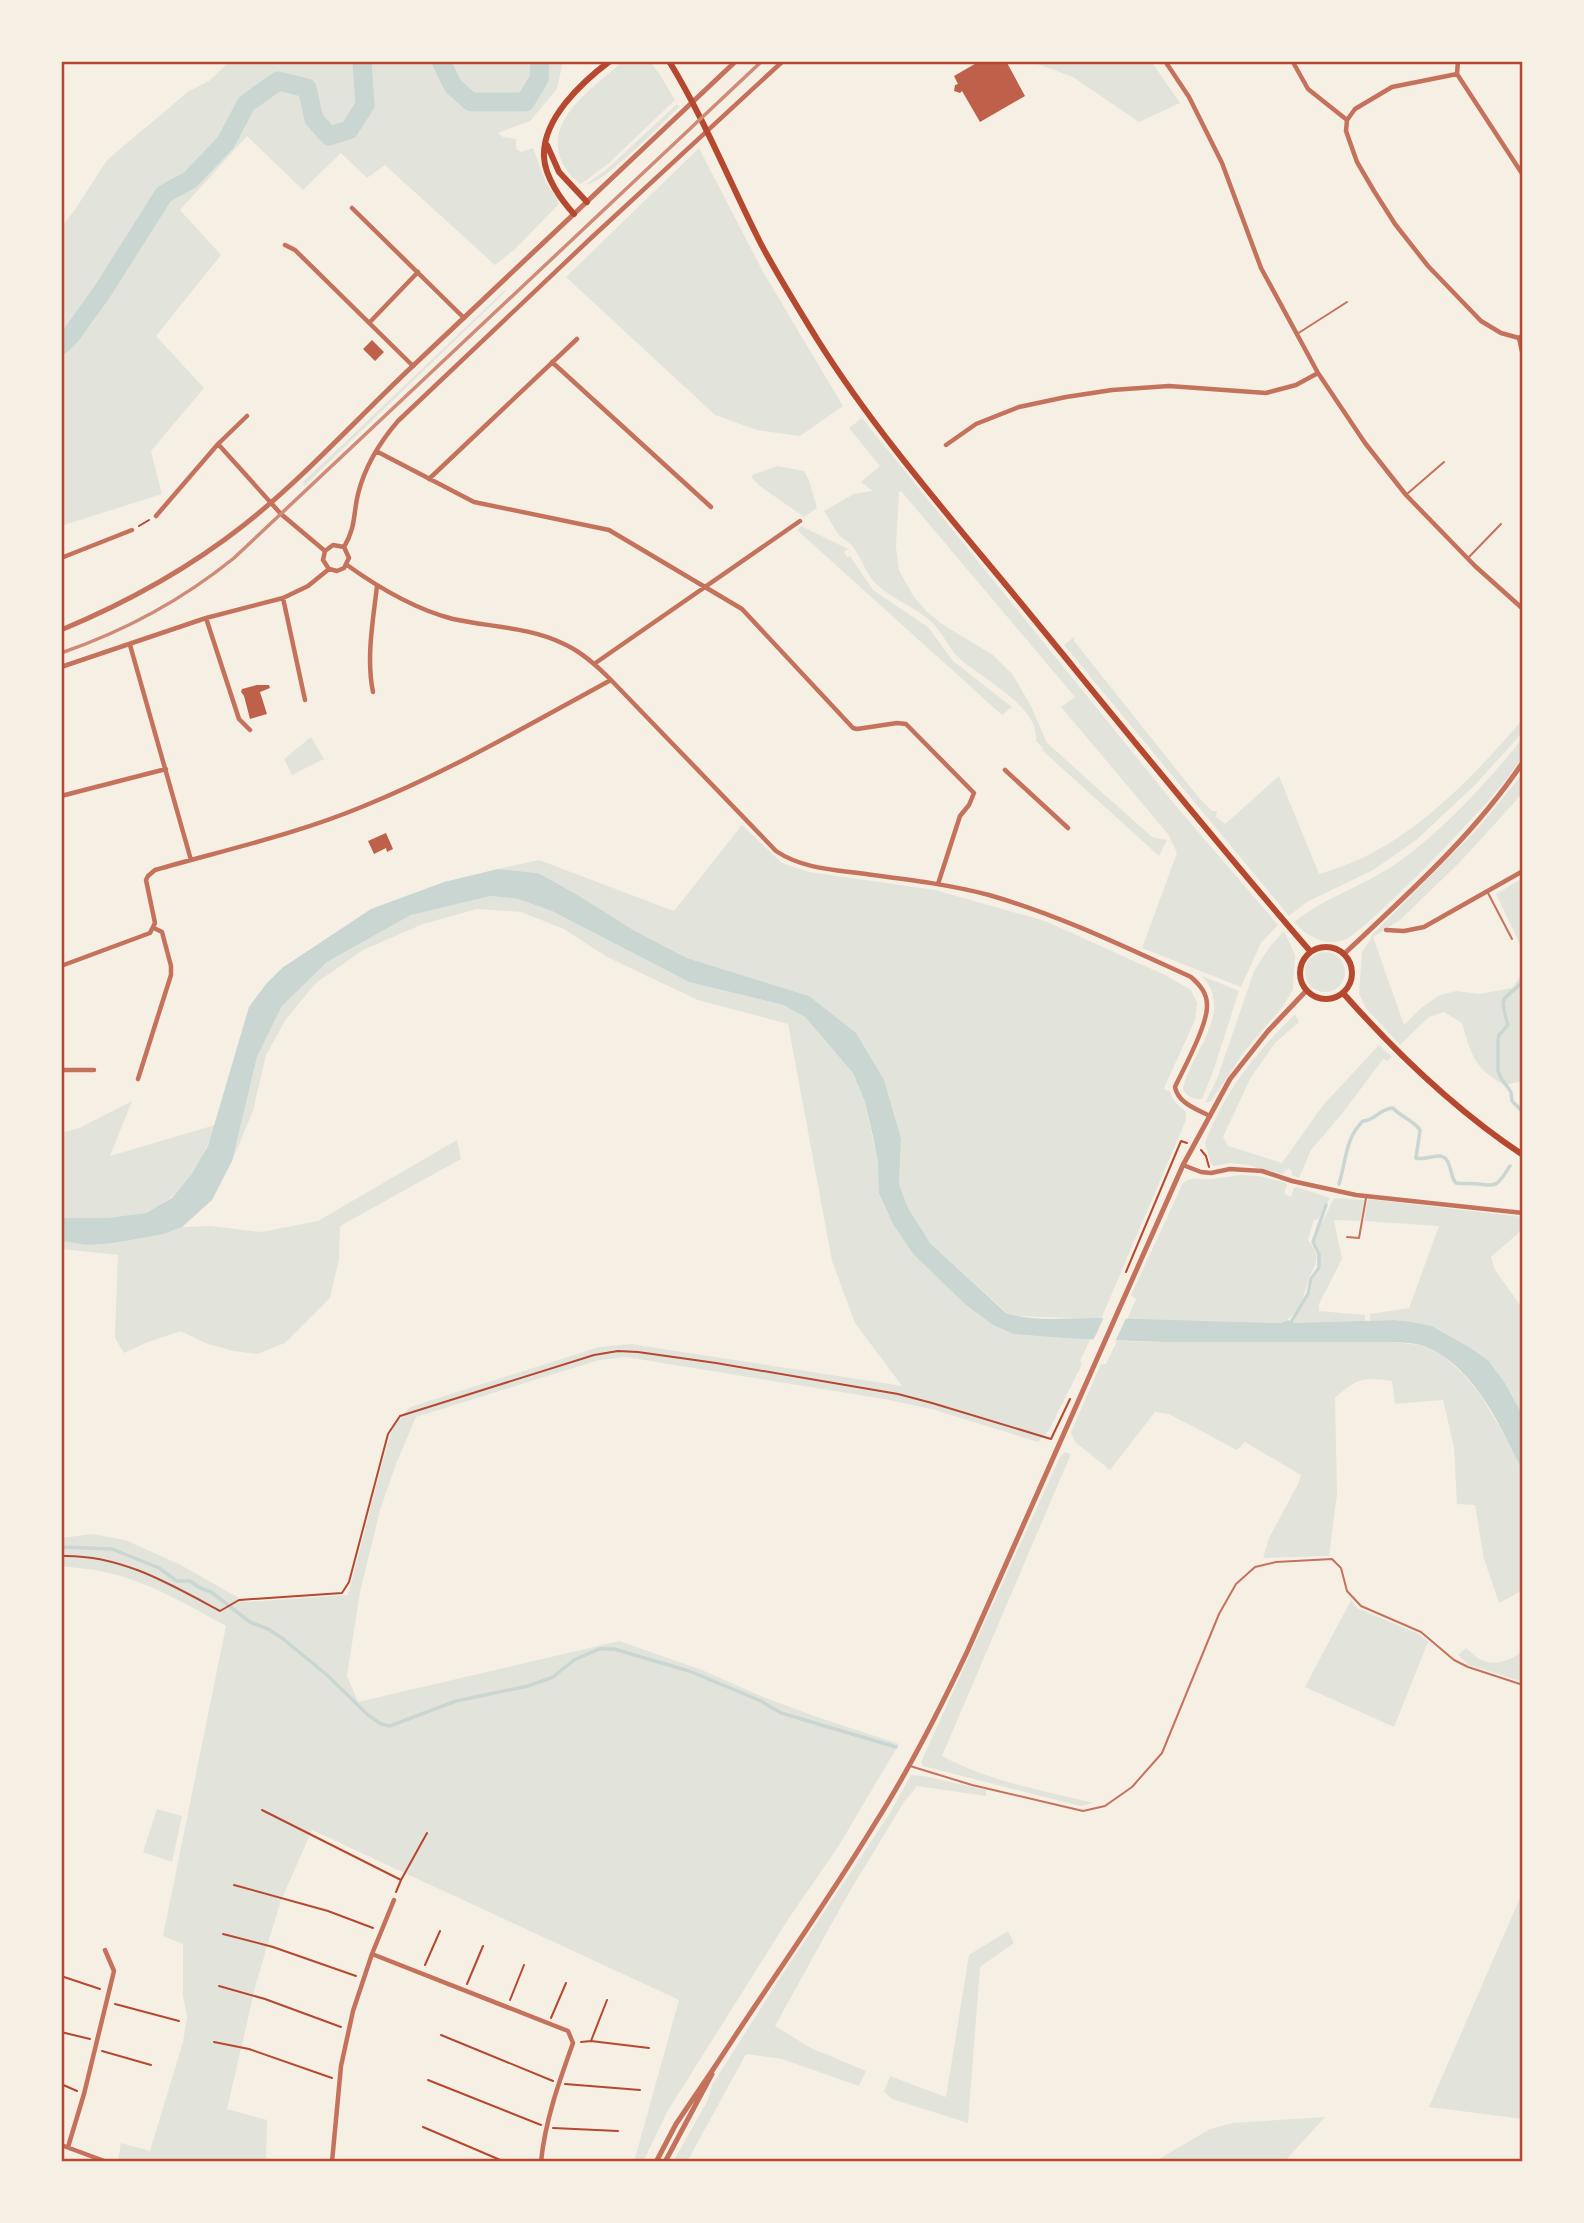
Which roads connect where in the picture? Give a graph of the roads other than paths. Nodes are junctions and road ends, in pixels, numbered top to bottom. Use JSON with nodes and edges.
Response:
{"nodes":[{"id":1,"x":599,"y":61,"type":"edge"},
{"id":2,"x":610,"y":61,"type":"edge"},
{"id":3,"x":668,"y":61,"type":"edge"},
{"id":4,"x":736,"y":61,"type":"edge"},
{"id":5,"x":783,"y":61,"type":"edge"},
{"id":6,"x":1165,"y":61,"type":"edge"},
{"id":7,"x":1458,"y":61,"type":"edge"},
{"id":8,"x":1294,"y":64,"type":"dead end"},
{"id":9,"x":1457,"y":74,"type":"junction"},
{"id":10,"x":590,"y":76,"type":"junction"},
{"id":11,"x":1347,"y":120,"type":"junction"},
{"id":12,"x":547,"y":145,"type":"junction"},
{"id":13,"x":1523,"y":175,"type":"edge"},
{"id":14,"x":587,"y":202,"type":"junction"},
{"id":15,"x":352,"y":208,"type":"dead end"},
{"id":16,"x":574,"y":214,"type":"junction"},
{"id":17,"x":285,"y":245,"type":"dead end"},
{"id":18,"x":418,"y":272,"type":"junction"},
{"id":19,"x":1347,"y":302,"type":"dead end"},
{"id":20,"x":464,"y":318,"type":"junction"},
{"id":21,"x":369,"y":323,"type":"junction"},
{"id":22,"x":1297,"y":335,"type":"junction"},
{"id":23,"x":1521,"y":336,"type":"edge"},
{"id":24,"x":577,"y":339,"type":"dead end"},
{"id":25,"x":1523,"y":356,"type":"edge"},
{"id":26,"x":552,"y":362,"type":"junction"},
{"id":27,"x":413,"y":366,"type":"junction"},
{"id":28,"x":1318,"y":373,"type":"junction"},
{"id":29,"x":247,"y":416,"type":"dead end"},
{"id":30,"x":218,"y":444,"type":"junction"},
{"id":31,"x":946,"y":445,"type":"dead end"},
{"id":32,"x":376,"y":451,"type":"junction"},
{"id":33,"x":1444,"y":462,"type":"dead end"},
{"id":34,"x":429,"y":479,"type":"junction"},
{"id":35,"x":1406,"y":495,"type":"junction"},
{"id":36,"x":270,"y":502,"type":"junction"},
{"id":37,"x":712,"y":506,"type":"dead end"},
{"id":38,"x":156,"y":516,"type":"road end"},
{"id":39,"x":800,"y":522,"type":"dead end"},
{"id":40,"x":1501,"y":524,"type":"dead end"},
{"id":41,"x":132,"y":530,"type":"road end"},
{"id":42,"x":344,"y":547,"type":"junction"},
{"id":43,"x":325,"y":551,"type":"junction"},
{"id":44,"x":61,"y":558,"type":"edge"},
{"id":45,"x":1468,"y":559,"type":"junction"},
{"id":46,"x":347,"y":565,"type":"junction"},
{"id":47,"x":329,"y":569,"type":"junction"},
{"id":48,"x":377,"y":586,"type":"junction"},
{"id":49,"x":704,"y":587,"type":"junction"},
{"id":50,"x":283,"y":598,"type":"junction"},
{"id":51,"x":1523,"y":609,"type":"edge"},
{"id":52,"x":206,"y":618,"type":"junction"},
{"id":53,"x":61,"y":630,"type":"edge"},
{"id":54,"x":130,"y":645,"type":"junction"},
{"id":55,"x":594,"y":664,"type":"junction"},
{"id":56,"x":61,"y":667,"type":"edge"},
{"id":57,"x":611,"y":680,"type":"junction"},
{"id":58,"x":373,"y":692,"type":"dead end"},
{"id":59,"x":305,"y":700,"type":"dead end"},
{"id":60,"x":250,"y":730,"type":"dead end"},
{"id":61,"x":1523,"y":762,"type":"edge"},
{"id":62,"x":166,"y":769,"type":"junction"},
{"id":63,"x":1005,"y":770,"type":"dead end"},
{"id":64,"x":61,"y":796,"type":"edge"},
{"id":65,"x":1068,"y":828,"type":"dead end"},
{"id":66,"x":191,"y":860,"type":"junction"},
{"id":67,"x":1523,"y":871,"type":"edge"},
{"id":68,"x":938,"y":884,"type":"junction"},
{"id":69,"x":1488,"y":892,"type":"junction"},
{"id":70,"x":154,"y":928,"type":"junction"},
{"id":71,"x":1386,"y":930,"type":"dead end"},
{"id":72,"x":1512,"y":939,"type":"dead end"},
{"id":73,"x":1310,"y":951,"type":"junction"},
{"id":74,"x":1345,"y":954,"type":"junction"},
{"id":75,"x":61,"y":966,"type":"edge"},
{"id":76,"x":1307,"y":991,"type":"junction"},
{"id":77,"x":1343,"y":993,"type":"junction"},
{"id":78,"x":61,"y":1070,"type":"edge"},
{"id":79,"x":94,"y":1070,"type":"dead end"},
{"id":80,"x":138,"y":1079,"type":"dead end"},
{"id":81,"x":1210,"y":1116,"type":"junction"},
{"id":82,"x":1523,"y":1155,"type":"edge"},
{"id":83,"x":1183,"y":1165,"type":"junction"},
{"id":84,"x":1366,"y":1196,"type":"junction"},
{"id":85,"x":1523,"y":1213,"type":"edge"},
{"id":86,"x":1348,"y":1237,"type":"dead end"},
{"id":87,"x":1523,"y":1685,"type":"edge"},
{"id":88,"x":909,"y":1766,"type":"junction"},
{"id":89,"x":394,"y":1900,"type":"road end"},
{"id":90,"x":105,"y":1950,"type":"dead end"},
{"id":91,"x":372,"y":1954,"type":"junction"},
{"id":92,"x":716,"y":2065,"type":"junction"},
{"id":93,"x":61,"y":2145,"type":"edge"},
{"id":94,"x":68,"y":2147,"type":"junction"},
{"id":95,"x":107,"y":2162,"type":"edge"},
{"id":96,"x":332,"y":2162,"type":"edge"},
{"id":97,"x":541,"y":2162,"type":"edge"},
{"id":98,"x":656,"y":2162,"type":"edge"},
{"id":99,"x":666,"y":2162,"type":"edge"}],
"edges":[{"from":1,"to":10,"type":"main road"},
{"from":2,"to":10,"type":"main road"},
{"from":3,"to":73,"type":"main road"},
{"from":4,"to":14,"type":"street"},
{"from":5,"to":32,"type":"street"},
{"from":6,"to":22,"type":"street"},
{"from":7,"to":9,"type":"street"},
{"from":8,"to":11,"type":"street"},
{"from":9,"to":11,"type":"street"},
{"from":9,"to":13,"type":"street"},
{"from":10,"to":12,"type":"main road"},
{"from":11,"to":23,"type":"street"},
{"from":12,"to":14,"type":"main road"},
{"from":12,"to":16,"type":"main road"},
{"from":14,"to":16,"type":"street"},
{"from":15,"to":18,"type":"street"},
{"from":16,"to":20,"type":"street"},
{"from":17,"to":21,"type":"street"},
{"from":18,"to":20,"type":"street"},
{"from":18,"to":21,"type":"street"},
{"from":19,"to":22,"type":"lane"},
{"from":20,"to":27,"type":"street"},
{"from":21,"to":27,"type":"street"},
{"from":22,"to":28,"type":"street"},
{"from":23,"to":25,"type":"street"},
{"from":24,"to":26,"type":"street"},
{"from":26,"to":34,"type":"street"},
{"from":26,"to":37,"type":"street"},
{"from":27,"to":36,"type":"street"},
{"from":28,"to":31,"type":"street"},
{"from":28,"to":35,"type":"street"},
{"from":29,"to":30,"type":"street"},
{"from":30,"to":36,"type":"street"},
{"from":30,"to":38,"type":"street"},
{"from":32,"to":34,"type":"street"},
{"from":32,"to":42,"type":"street"},
{"from":33,"to":35,"type":"lane"},
{"from":34,"to":49,"type":"street"},
{"from":35,"to":45,"type":"street"},
{"from":36,"to":43,"type":"street"},
{"from":36,"to":53,"type":"street"},
{"from":39,"to":49,"type":"street"},
{"from":40,"to":45,"type":"lane"},
{"from":41,"to":44,"type":"street"},
{"from":42,"to":43,"type":"street"},
{"from":42,"to":46,"type":"street"},
{"from":43,"to":47,"type":"street"},
{"from":45,"to":51,"type":"street"},
{"from":46,"to":47,"type":"street"},
{"from":46,"to":48,"type":"street"},
{"from":47,"to":50,"type":"street"},
{"from":48,"to":55,"type":"street"},
{"from":48,"to":58,"type":"street"},
{"from":49,"to":55,"type":"street"},
{"from":49,"to":68,"type":"street"},
{"from":50,"to":52,"type":"street"},
{"from":50,"to":59,"type":"street"},
{"from":52,"to":54,"type":"street"},
{"from":52,"to":60,"type":"street"},
{"from":54,"to":56,"type":"street"},
{"from":54,"to":62,"type":"street"},
{"from":55,"to":57,"type":"street"},
{"from":57,"to":66,"type":"street"},
{"from":57,"to":68,"type":"street"},
{"from":61,"to":74,"type":"street"},
{"from":62,"to":64,"type":"street"},
{"from":62,"to":66,"type":"street"},
{"from":63,"to":65,"type":"street"},
{"from":66,"to":70,"type":"street"},
{"from":67,"to":69,"type":"street"},
{"from":68,"to":81,"type":"street"},
{"from":69,"to":71,"type":"street"},
{"from":69,"to":72,"type":"lane"},
{"from":70,"to":75,"type":"street"},
{"from":70,"to":80,"type":"street"},
{"from":73,"to":74,"type":"main road"},
{"from":73,"to":76,"type":"main road"},
{"from":74,"to":77,"type":"main road"},
{"from":76,"to":77,"type":"main road"},
{"from":76,"to":81,"type":"street"},
{"from":77,"to":82,"type":"main road"},
{"from":78,"to":79,"type":"street"},
{"from":81,"to":83,"type":"street"},
{"from":83,"to":84,"type":"street"},
{"from":83,"to":88,"type":"street"},
{"from":84,"to":85,"type":"street"},
{"from":84,"to":86,"type":"lane"},
{"from":87,"to":88,"type":"lane"},
{"from":88,"to":92,"type":"street"},
{"from":89,"to":91,"type":"street"},
{"from":90,"to":94,"type":"street"},
{"from":91,"to":96,"type":"street"},
{"from":91,"to":97,"type":"street"},
{"from":92,"to":98,"type":"street"},
{"from":92,"to":99,"type":"street"},
{"from":93,"to":94,"type":"street"},
{"from":94,"to":95,"type":"street"}]}
